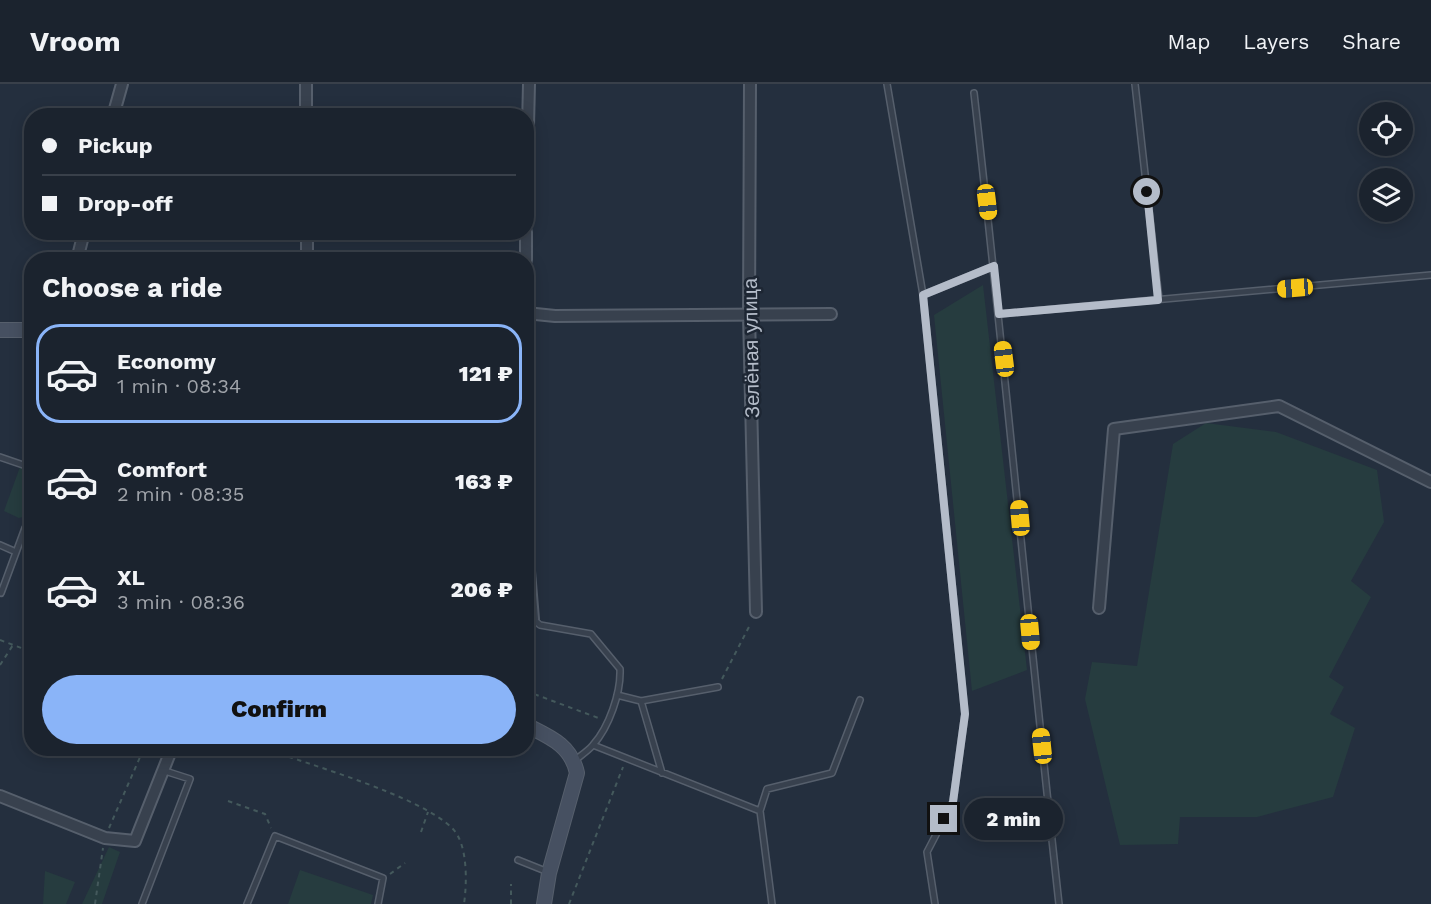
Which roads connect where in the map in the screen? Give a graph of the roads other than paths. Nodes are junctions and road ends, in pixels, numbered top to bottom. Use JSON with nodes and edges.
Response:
{"nodes":[{"id":1,"x":122,"y":84,"type":"edge"},
{"id":2,"x":306,"y":84,"type":"edge"},
{"id":3,"x":529,"y":84,"type":"edge"},
{"id":4,"x":750,"y":84,"type":"edge"},
{"id":5,"x":887,"y":84,"type":"edge"},
{"id":6,"x":1135,"y":84,"type":"edge"},
{"id":7,"x":974,"y":93,"type":"dead end"},
{"id":8,"x":115,"y":108,"type":"edge"},
{"id":9,"x":306,"y":108,"type":"edge"},
{"id":10,"x":528,"y":108,"type":"edge"},
{"id":11,"x":994,"y":266,"type":"junction"},
{"id":12,"x":1431,"y":275,"type":"edge"},
{"id":13,"x":923,"y":295,"type":"junction"},
{"id":14,"x":1158,"y":300,"type":"junction"},
{"id":15,"x":534,"y":314,"type":"edge"},
{"id":16,"x":831,"y":314,"type":"dead end"},
{"id":17,"x":999,"y":314,"type":"junction"},
{"id":18,"x":749,"y":315,"type":"junction"},
{"id":19,"x":0,"y":330,"type":"edge"},
{"id":20,"x":24,"y":330,"type":"edge"},
{"id":21,"x":0,"y":457,"type":"edge"},
{"id":22,"x":24,"y":465,"type":"edge"},
{"id":23,"x":1431,"y":482,"type":"edge"},
{"id":24,"x":24,"y":531,"type":"edge"},
{"id":25,"x":0,"y":545,"type":"edge"},
{"id":26,"x":16,"y":552,"type":"junction"},
{"id":27,"x":2,"y":593,"type":"dead end"},
{"id":28,"x":1099,"y":608,"type":"dead end"},
{"id":29,"x":756,"y":612,"type":"road end"},
{"id":30,"x":534,"y":621,"type":"edge"},
{"id":31,"x":718,"y":687,"type":"road end"},
{"id":32,"x":617,"y":695,"type":"junction"},
{"id":33,"x":860,"y":700,"type":"dead end"},
{"id":34,"x":641,"y":701,"type":"junction"},
{"id":35,"x":534,"y":728,"type":"edge"},
{"id":36,"x":593,"y":745,"type":"junction"},
{"id":37,"x":170,"y":756,"type":"edge"},
{"id":38,"x":574,"y":761,"type":"junction"},
{"id":39,"x":165,"y":771,"type":"junction"},
{"id":40,"x":662,"y":773,"type":"junction"},
{"id":41,"x":0,"y":796,"type":"edge"},
{"id":42,"x":760,"y":811,"type":"junction"},
{"id":43,"x":518,"y":860,"type":"dead end"},
{"id":44,"x":549,"y":873,"type":"junction"},
{"id":45,"x":142,"y":904,"type":"edge"},
{"id":46,"x":247,"y":904,"type":"edge"},
{"id":47,"x":378,"y":904,"type":"edge"},
{"id":48,"x":544,"y":904,"type":"edge"},
{"id":49,"x":772,"y":904,"type":"edge"},
{"id":50,"x":935,"y":904,"type":"edge"},
{"id":51,"x":1059,"y":904,"type":"edge"}],
"edges":[{"from":1,"to":8,"type":"street"},
{"from":2,"to":9,"type":"street"},
{"from":3,"to":10,"type":"street"},
{"from":4,"to":18,"type":"street","name":"Зелёная улица"},
{"from":5,"to":13,"type":"lane"},
{"from":6,"to":14,"type":"lane"},
{"from":7,"to":11,"type":"lane"},
{"from":11,"to":13,"type":"lane"},
{"from":11,"to":17,"type":"lane"},
{"from":12,"to":14,"type":"lane"},
{"from":13,"to":50,"type":"lane"},
{"from":14,"to":17,"type":"lane"},
{"from":15,"to":18,"type":"street"},
{"from":16,"to":18,"type":"street"},
{"from":17,"to":51,"type":"lane"},
{"from":18,"to":29,"type":"street","name":"Зелёная улица"},
{"from":19,"to":20,"type":"main road"},
{"from":21,"to":22,"type":"lane"},
{"from":23,"to":28,"type":"street"},
{"from":24,"to":26,"type":"lane"},
{"from":25,"to":26,"type":"lane"},
{"from":26,"to":27,"type":"lane"},
{"from":30,"to":32,"type":"lane"},
{"from":31,"to":34,"type":"lane"},
{"from":32,"to":34,"type":"lane"},
{"from":32,"to":36,"type":"lane"},
{"from":33,"to":42,"type":"lane"},
{"from":34,"to":40,"type":"lane"},
{"from":35,"to":38,"type":"main road"},
{"from":36,"to":38,"type":"lane"},
{"from":36,"to":40,"type":"lane"},
{"from":37,"to":39,"type":"street"},
{"from":38,"to":44,"type":"main road"},
{"from":39,"to":41,"type":"street"},
{"from":39,"to":45,"type":"lane"},
{"from":40,"to":42,"type":"lane"},
{"from":42,"to":49,"type":"lane"},
{"from":43,"to":44,"type":"lane"},
{"from":44,"to":48,"type":"main road"},
{"from":46,"to":47,"type":"lane"}]}
